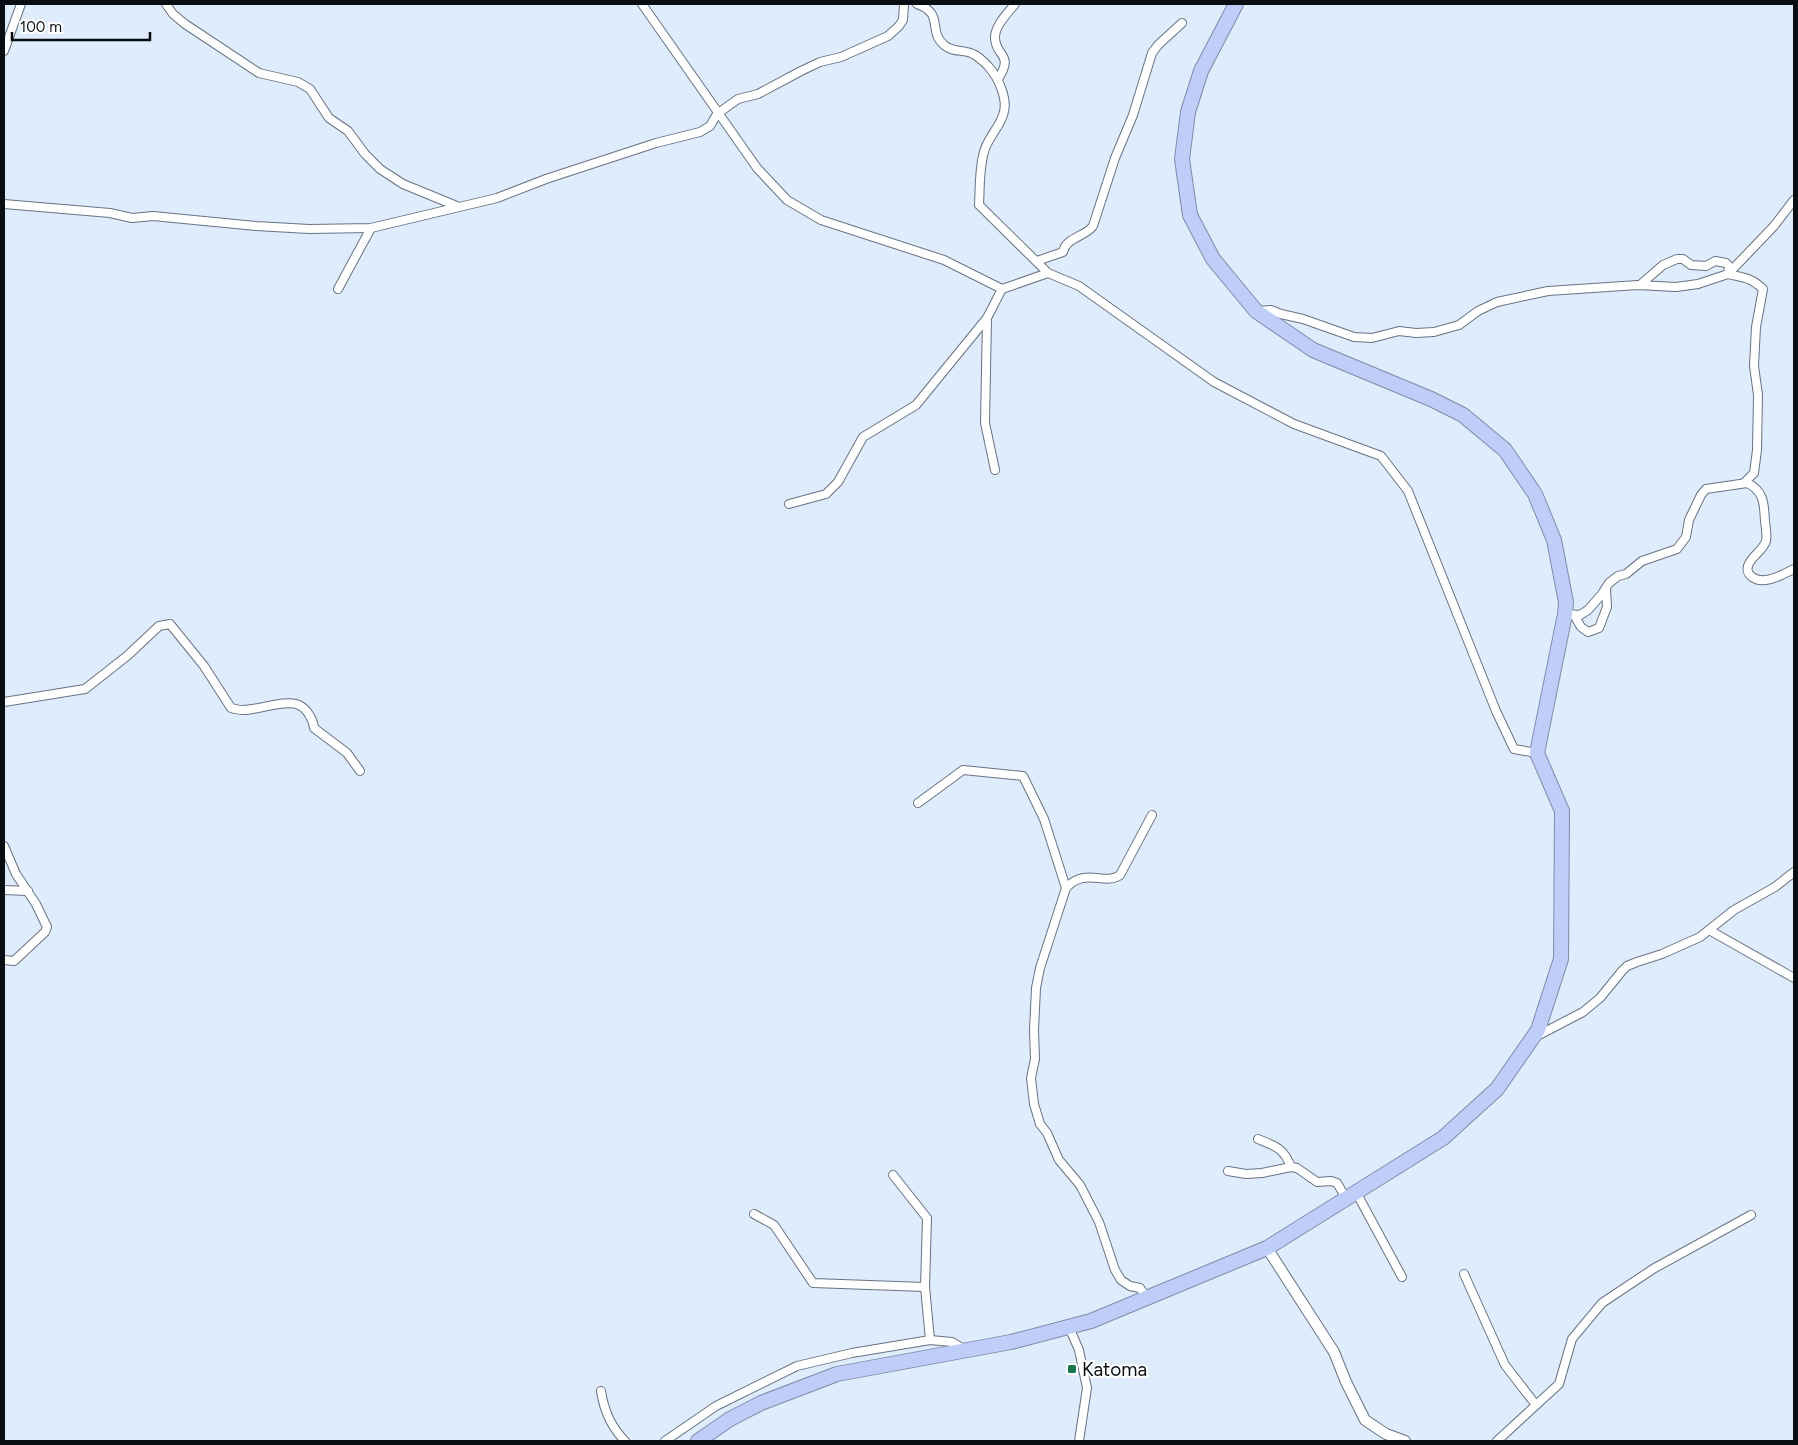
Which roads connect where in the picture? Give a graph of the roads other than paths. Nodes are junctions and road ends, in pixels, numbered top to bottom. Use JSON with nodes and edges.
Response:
{"nodes":[{"id":1,"x":22,"y":4,"type":"edge"},
{"id":2,"x":166,"y":4,"type":"edge"},
{"id":3,"x":642,"y":4,"type":"edge"},
{"id":4,"x":904,"y":4,"type":"edge"},
{"id":5,"x":917,"y":4,"type":"edge"},
{"id":6,"x":1015,"y":4,"type":"edge"},
{"id":7,"x":1236,"y":4,"type":"edge"},
{"id":8,"x":1182,"y":23,"type":"dead end"},
{"id":9,"x":4,"y":51,"type":"edge"},
{"id":10,"x":998,"y":79,"type":"junction"},
{"id":11,"x":718,"y":114,"type":"junction"},
{"id":12,"x":1794,"y":200,"type":"edge"},
{"id":13,"x":4,"y":204,"type":"edge"},
{"id":14,"x":459,"y":207,"type":"junction"},
{"id":15,"x":371,"y":228,"type":"junction"},
{"id":16,"x":1037,"y":262,"type":"junction"},
{"id":17,"x":1048,"y":273,"type":"junction"},
{"id":18,"x":1728,"y":274,"type":"junction"},
{"id":19,"x":1640,"y":285,"type":"junction"},
{"id":20,"x":338,"y":289,"type":"dead end"},
{"id":21,"x":1002,"y":289,"type":"junction"},
{"id":22,"x":1256,"y":311,"type":"junction"},
{"id":23,"x":987,"y":318,"type":"junction"},
{"id":24,"x":995,"y":470,"type":"dead end"},
{"id":25,"x":1744,"y":483,"type":"junction"},
{"id":26,"x":789,"y":504,"type":"dead end"},
{"id":27,"x":1794,"y":569,"type":"edge"},
{"id":28,"x":1606,"y":589,"type":"junction"},
{"id":29,"x":1570,"y":615,"type":"junction"},
{"id":30,"x":4,"y":702,"type":"edge"},
{"id":31,"x":1537,"y":753,"type":"junction"},
{"id":32,"x":360,"y":771,"type":"dead end"},
{"id":33,"x":918,"y":803,"type":"dead end"},
{"id":34,"x":1152,"y":815,"type":"dead end"},
{"id":35,"x":4,"y":846,"type":"edge"},
{"id":36,"x":1794,"y":872,"type":"edge"},
{"id":37,"x":1066,"y":888,"type":"junction"},
{"id":38,"x":4,"y":890,"type":"edge"},
{"id":39,"x":28,"y":891,"type":"junction"},
{"id":40,"x":1709,"y":930,"type":"junction"},
{"id":41,"x":4,"y":960,"type":"edge"},
{"id":42,"x":1794,"y":978,"type":"edge"},
{"id":43,"x":1532,"y":1038,"type":"junction"},
{"id":44,"x":1258,"y":1139,"type":"dead end"},
{"id":45,"x":1291,"y":1167,"type":"junction"},
{"id":46,"x":1228,"y":1171,"type":"dead end"},
{"id":47,"x":893,"y":1176,"type":"dead end"},
{"id":48,"x":1351,"y":1195,"type":"junction"},
{"id":49,"x":754,"y":1214,"type":"dead end"},
{"id":50,"x":1751,"y":1215,"type":"dead end"},
{"id":51,"x":1267,"y":1248,"type":"junction"},
{"id":52,"x":1464,"y":1274,"type":"dead end"},
{"id":53,"x":1402,"y":1277,"type":"dead end"},
{"id":54,"x":925,"y":1287,"type":"junction"},
{"id":55,"x":1147,"y":1298,"type":"junction"},
{"id":56,"x":1068,"y":1327,"type":"junction"},
{"id":57,"x":930,"y":1340,"type":"junction"},
{"id":58,"x":965,"y":1350,"type":"junction"},
{"id":59,"x":601,"y":1391,"type":"dead end"},
{"id":60,"x":1536,"y":1405,"type":"junction"},
{"id":61,"x":625,"y":1441,"type":"edge"},
{"id":62,"x":665,"y":1441,"type":"edge"},
{"id":63,"x":698,"y":1441,"type":"edge"},
{"id":64,"x":1079,"y":1441,"type":"edge"},
{"id":65,"x":1404,"y":1441,"type":"edge"},
{"id":66,"x":1497,"y":1441,"type":"edge"}],
"edges":[{"from":1,"to":9,"type":"street"},
{"from":2,"to":14,"type":"street"},
{"from":3,"to":11,"type":"street"},
{"from":4,"to":11,"type":"street"},
{"from":5,"to":10,"type":"street"},
{"from":6,"to":10,"type":"street"},
{"from":7,"to":22,"type":"highway"},
{"from":8,"to":16,"type":"street"},
{"from":10,"to":16,"type":"street"},
{"from":11,"to":14,"type":"street"},
{"from":11,"to":21,"type":"street"},
{"from":12,"to":18,"type":"street"},
{"from":13,"to":15,"type":"street"},
{"from":14,"to":15,"type":"street"},
{"from":15,"to":20,"type":"street"},
{"from":16,"to":17,"type":"street"},
{"from":17,"to":21,"type":"street"},
{"from":17,"to":31,"type":"street"},
{"from":18,"to":19,"type":"street"},
{"from":18,"to":19,"type":"street"},
{"from":18,"to":25,"type":"street"},
{"from":19,"to":22,"type":"street"},
{"from":21,"to":23,"type":"street"},
{"from":22,"to":29,"type":"highway"},
{"from":23,"to":24,"type":"street"},
{"from":23,"to":26,"type":"street"},
{"from":25,"to":27,"type":"street"},
{"from":25,"to":28,"type":"street"},
{"from":28,"to":29,"type":"street"},
{"from":28,"to":29,"type":"street"},
{"from":29,"to":31,"type":"highway"},
{"from":30,"to":32,"type":"street"},
{"from":31,"to":43,"type":"highway"},
{"from":33,"to":37,"type":"street"},
{"from":34,"to":37,"type":"street"},
{"from":35,"to":39,"type":"street"},
{"from":36,"to":40,"type":"street"},
{"from":37,"to":55,"type":"street"},
{"from":38,"to":39,"type":"street"},
{"from":39,"to":41,"type":"street"},
{"from":40,"to":42,"type":"street"},
{"from":40,"to":43,"type":"street"},
{"from":43,"to":48,"type":"highway"},
{"from":44,"to":45,"type":"street"},
{"from":45,"to":46,"type":"street"},
{"from":45,"to":48,"type":"street"},
{"from":47,"to":54,"type":"street"},
{"from":48,"to":51,"type":"highway"},
{"from":48,"to":53,"type":"street"},
{"from":49,"to":54,"type":"street"},
{"from":50,"to":60,"type":"street"},
{"from":51,"to":55,"type":"highway"},
{"from":51,"to":65,"type":"street"},
{"from":52,"to":60,"type":"street"},
{"from":54,"to":57,"type":"street"},
{"from":55,"to":56,"type":"highway"},
{"from":56,"to":58,"type":"highway"},
{"from":56,"to":64,"type":"street"},
{"from":57,"to":58,"type":"street"},
{"from":57,"to":62,"type":"street"},
{"from":58,"to":63,"type":"highway"},
{"from":59,"to":61,"type":"street"},
{"from":60,"to":66,"type":"street"}]}
